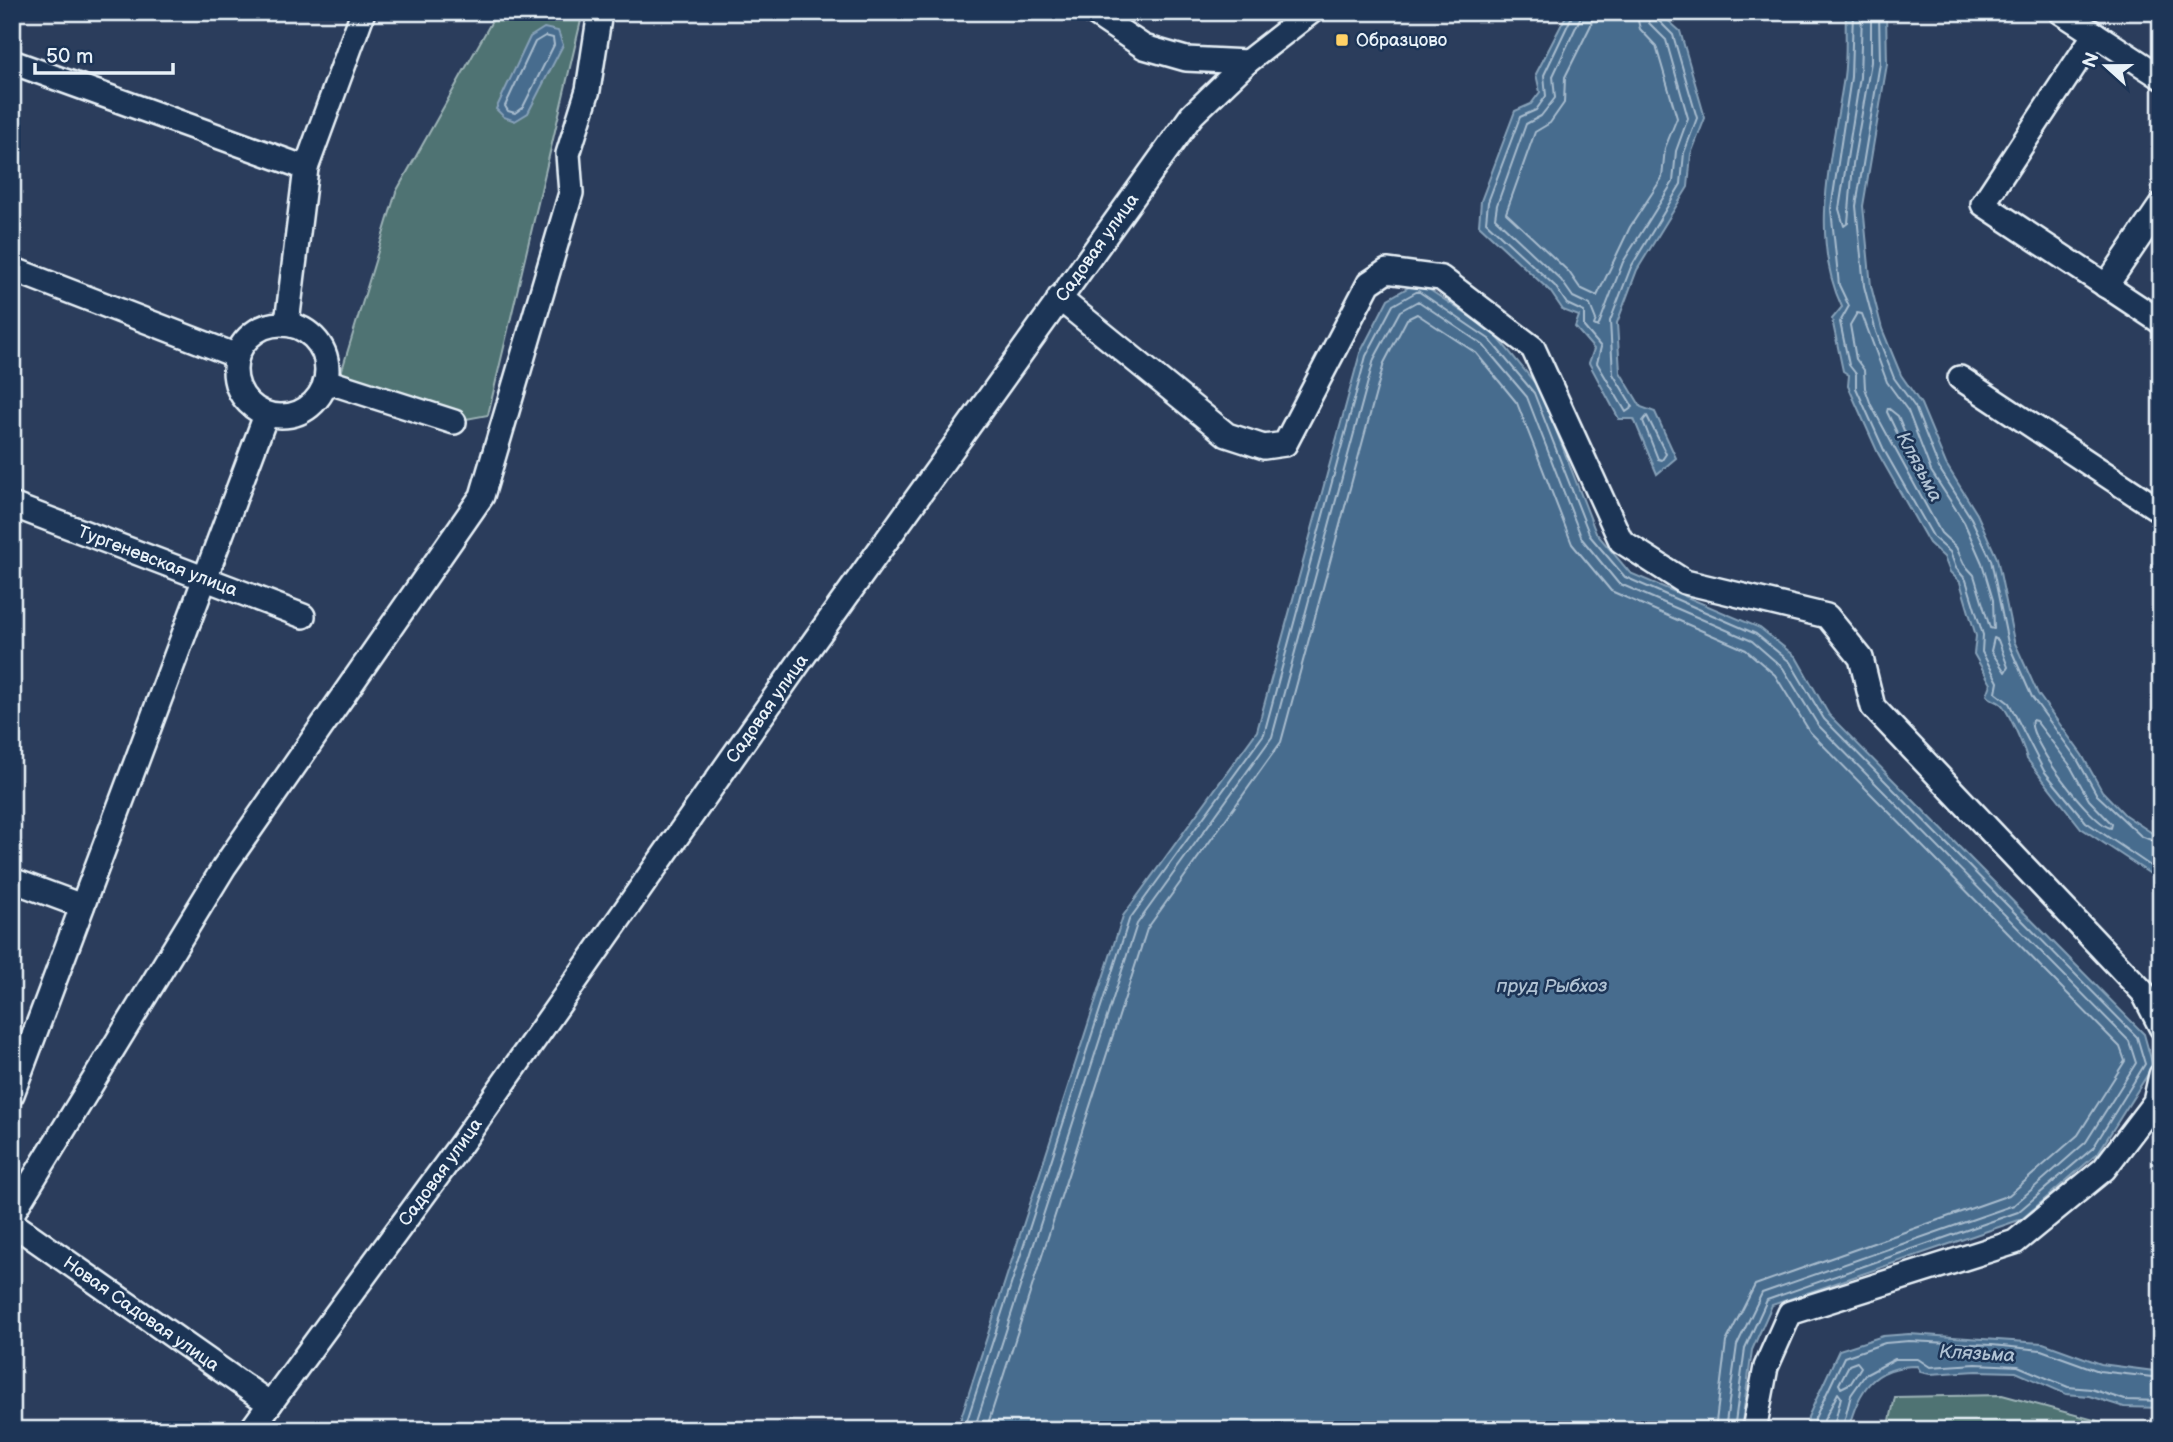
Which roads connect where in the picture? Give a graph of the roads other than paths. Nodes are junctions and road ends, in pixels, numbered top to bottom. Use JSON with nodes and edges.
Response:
{"nodes":[{"id":1,"x":363,"y":12,"type":"edge"},
{"id":2,"x":600,"y":12,"type":"edge"},
{"id":3,"x":1092,"y":12,"type":"edge"},
{"id":4,"x":1311,"y":12,"type":"edge"},
{"id":5,"x":2061,"y":12,"type":"edge"},
{"id":6,"x":2095,"y":34,"type":"junction"},
{"id":7,"x":12,"y":62,"type":"edge"},
{"id":8,"x":1247,"y":62,"type":"junction"},
{"id":9,"x":2161,"y":77,"type":"edge"},
{"id":10,"x":306,"y":169,"type":"junction"},
{"id":11,"x":2161,"y":205,"type":"edge"},
{"id":12,"x":12,"y":269,"type":"edge"},
{"id":13,"x":2106,"y":286,"type":"junction"},
{"id":14,"x":1059,"y":298,"type":"junction"},
{"id":15,"x":287,"y":323,"type":"junction"},
{"id":16,"x":2161,"y":323,"type":"edge"},
{"id":17,"x":237,"y":356,"type":"junction"},
{"id":18,"x":1960,"y":378,"type":"dead end"},
{"id":19,"x":326,"y":381,"type":"junction"},
{"id":20,"x":266,"y":415,"type":"junction"},
{"id":21,"x":454,"y":422,"type":"dead end"},
{"id":22,"x":12,"y":505,"type":"edge"},
{"id":23,"x":2161,"y":511,"type":"edge"},
{"id":24,"x":205,"y":577,"type":"junction"},
{"id":25,"x":303,"y":615,"type":"dead end"},
{"id":26,"x":12,"y":880,"type":"edge"},
{"id":27,"x":82,"y":906,"type":"junction"},
{"id":28,"x":2161,"y":1027,"type":"edge"},
{"id":29,"x":2161,"y":1075,"type":"edge"},
{"id":30,"x":12,"y":1094,"type":"edge"},
{"id":31,"x":12,"y":1213,"type":"edge"},
{"id":32,"x":12,"y":1223,"type":"edge"},
{"id":33,"x":270,"y":1404,"type":"junction"},
{"id":34,"x":251,"y":1430,"type":"edge"},
{"id":35,"x":1754,"y":1430,"type":"edge"}],
"edges":[{"from":1,"to":10,"type":"street"},
{"from":2,"to":31,"type":"street"},
{"from":3,"to":8,"type":"street"},
{"from":4,"to":8,"type":"street","name":"Садовая улица"},
{"from":5,"to":6,"type":"street"},
{"from":6,"to":9,"type":"street"},
{"from":6,"to":13,"type":"street"},
{"from":7,"to":10,"type":"street"},
{"from":8,"to":14,"type":"street","name":"Садовая улица"},
{"from":10,"to":15,"type":"street"},
{"from":11,"to":13,"type":"street"},
{"from":12,"to":17,"type":"street"},
{"from":13,"to":16,"type":"street"},
{"from":14,"to":28,"type":"street"},
{"from":14,"to":33,"type":"street","name":"Садовая улица"},
{"from":15,"to":17,"type":"street"},
{"from":15,"to":19,"type":"street"},
{"from":17,"to":20,"type":"street"},
{"from":18,"to":23,"type":"street"},
{"from":19,"to":20,"type":"street"},
{"from":19,"to":21,"type":"street"},
{"from":20,"to":24,"type":"street"},
{"from":22,"to":24,"type":"street","name":"Тургеневская улица"},
{"from":24,"to":25,"type":"street","name":"Тургеневская улица"},
{"from":24,"to":27,"type":"street"},
{"from":26,"to":27,"type":"street"},
{"from":27,"to":30,"type":"street"},
{"from":29,"to":35,"type":"street"},
{"from":32,"to":33,"type":"street","name":"Новая Садовая улица"},
{"from":33,"to":34,"type":"street","name":"Садовая улица"}]}
